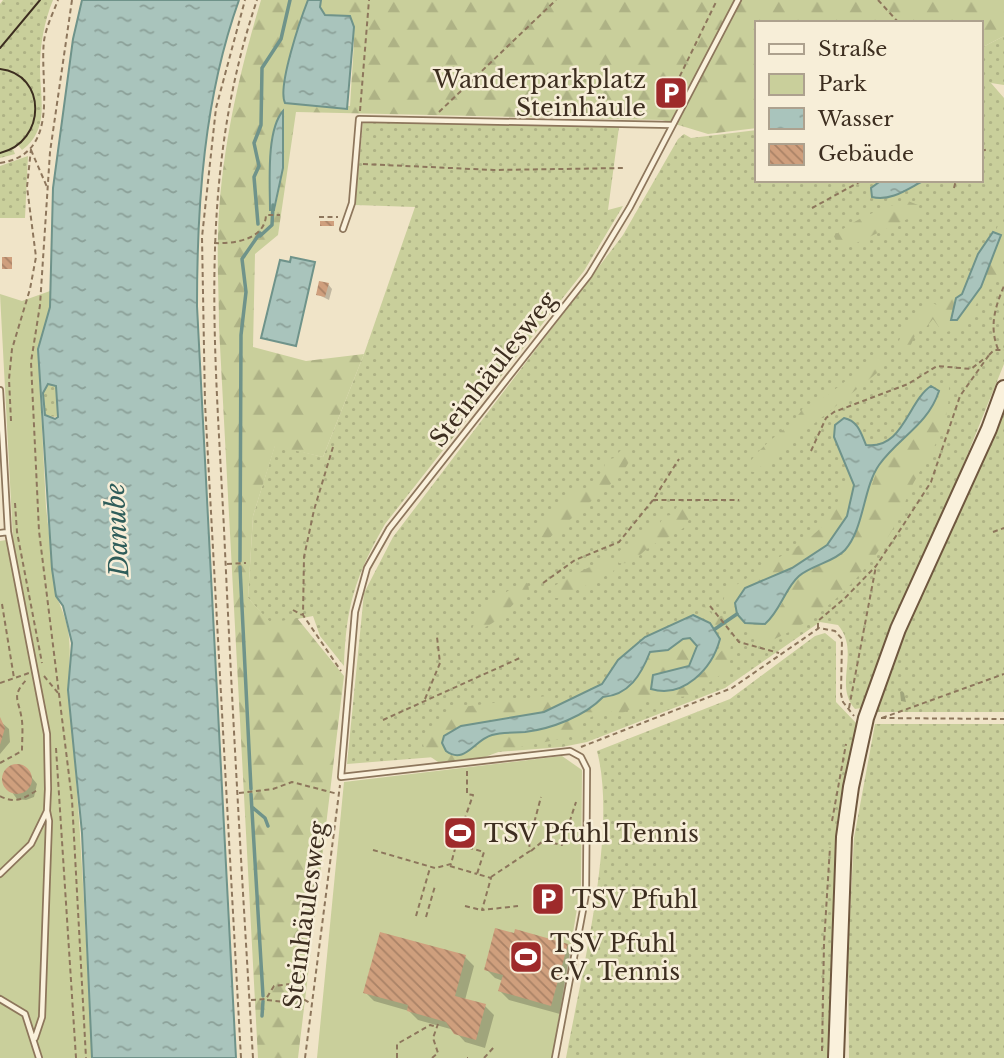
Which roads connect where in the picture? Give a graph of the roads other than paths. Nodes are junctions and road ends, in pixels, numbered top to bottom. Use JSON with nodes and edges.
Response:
{"nodes":[{"id":1,"x":738,"y":0,"type":"edge"},
{"id":2,"x":673,"y":93,"type":"road end"},
{"id":3,"x":686,"y":98,"type":"junction"},
{"id":4,"x":673,"y":125,"type":"junction"},
{"id":5,"x":342,"y":229,"type":"dead end"},
{"id":6,"x":1004,"y":388,"type":"edge"},
{"id":7,"x":0,"y":390,"type":"edge"},
{"id":8,"x":8,"y":532,"type":"junction"},
{"id":9,"x":0,"y":533,"type":"edge"},
{"id":10,"x":47,"y":811,"type":"junction"},
{"id":11,"x":0,"y":874,"type":"edge"},
{"id":12,"x":0,"y":999,"type":"edge"},
{"id":13,"x":35,"y":1038,"type":"junction"},
{"id":14,"x":836,"y":1057,"type":"edge"},
{"id":15,"x":39,"y":1058,"type":"edge"},
{"id":16,"x":555,"y":1058,"type":"edge"}],
"edges":[{"from":1,"to":3,"type":"lane","name":"Steinhäulesweg"},
{"from":2,"to":3,"type":"lane"},
{"from":3,"to":4,"type":"lane","name":"Steinhäulesweg"},
{"from":4,"to":5,"type":"lane"},
{"from":4,"to":16,"type":"lane","name":"Steinhäulesweg"},
{"from":6,"to":14,"type":"street"},
{"from":7,"to":8,"type":"lane"},
{"from":8,"to":9,"type":"lane"},
{"from":8,"to":10,"type":"lane"},
{"from":10,"to":11,"type":"lane"},
{"from":10,"to":13,"type":"lane"},
{"from":12,"to":13,"type":"lane"},
{"from":13,"to":15,"type":"lane"}]}
